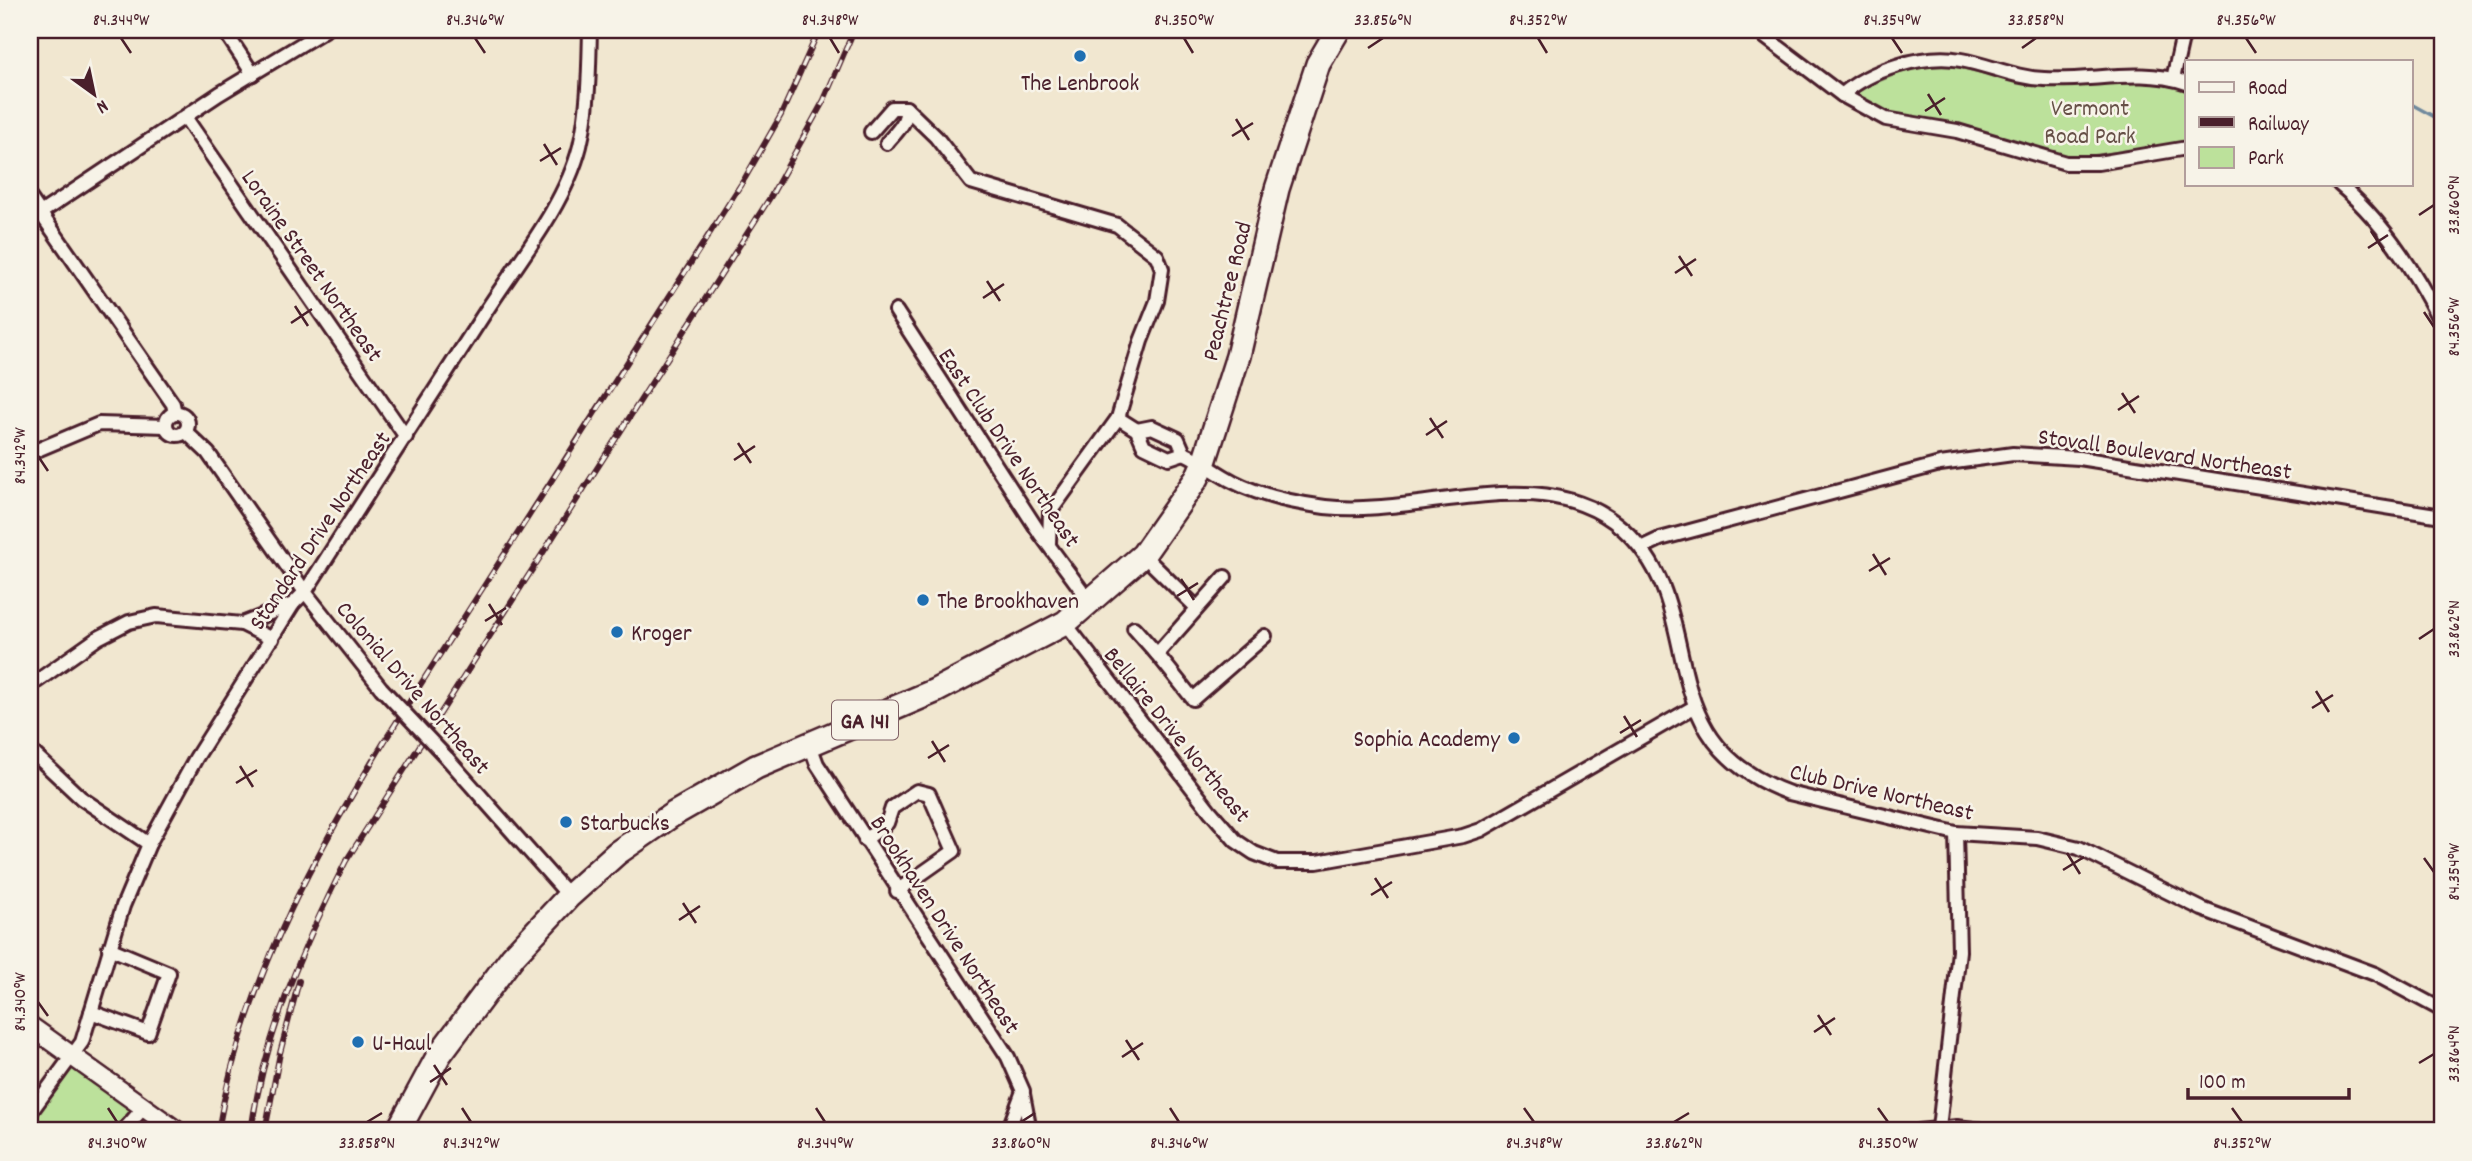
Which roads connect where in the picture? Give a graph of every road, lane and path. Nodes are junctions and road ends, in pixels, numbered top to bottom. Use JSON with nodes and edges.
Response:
{"nodes":[{"id":1,"x":224,"y":30,"type":"edge"},
{"id":2,"x":325,"y":30,"type":"edge"},
{"id":3,"x":590,"y":30,"type":"edge"},
{"id":4,"x":1338,"y":30,"type":"edge"},
{"id":5,"x":1756,"y":30,"type":"edge"},
{"id":6,"x":2184,"y":30,"type":"edge"},
{"id":7,"x":253,"y":74,"type":"junction"},
{"id":8,"x":2173,"y":79,"type":"junction"},
{"id":9,"x":2185,"y":82,"type":"edge"},
{"id":10,"x":1842,"y":95,"type":"junction"},
{"id":11,"x":906,"y":108,"type":"junction"},
{"id":12,"x":185,"y":117,"type":"junction"},
{"id":13,"x":2185,"y":148,"type":"edge"},
{"id":14,"x":2341,"y":186,"type":"edge"},
{"id":15,"x":30,"y":198,"type":"edge"},
{"id":16,"x":35,"y":217,"type":"edge"},
{"id":17,"x":896,"y":312,"type":"dead end"},
{"id":18,"x":2442,"y":325,"type":"edge"},
{"id":19,"x":175,"y":413,"type":"junction"},
{"id":20,"x":1118,"y":418,"type":"junction"},
{"id":21,"x":166,"y":426,"type":"junction"},
{"id":22,"x":1137,"y":430,"type":"junction"},
{"id":23,"x":186,"y":432,"type":"junction"},
{"id":24,"x":406,"y":437,"type":"junction"},
{"id":25,"x":30,"y":453,"type":"edge"},
{"id":26,"x":1194,"y":458,"type":"junction"},
{"id":27,"x":2442,"y":516,"type":"edge"},
{"id":28,"x":1049,"y":543,"type":"junction"},
{"id":29,"x":1641,"y":548,"type":"junction"},
{"id":30,"x":1143,"y":555,"type":"junction"},
{"id":31,"x":1226,"y":577,"type":"dead end"},
{"id":32,"x":305,"y":592,"type":"junction"},
{"id":33,"x":1091,"y":603,"type":"junction"},
{"id":34,"x":293,"y":604,"type":"junction"},
{"id":35,"x":1197,"y":608,"type":"junction"},
{"id":36,"x":242,"y":624,"type":"junction"},
{"id":37,"x":1065,"y":624,"type":"junction"},
{"id":38,"x":1134,"y":628,"type":"dead end"},
{"id":39,"x":1265,"y":635,"type":"dead end"},
{"id":40,"x":272,"y":639,"type":"junction"},
{"id":41,"x":1157,"y":654,"type":"junction"},
{"id":42,"x":30,"y":686,"type":"edge"},
{"id":43,"x":1695,"y":707,"type":"junction"},
{"id":44,"x":810,"y":745,"type":"junction"},
{"id":45,"x":30,"y":750,"type":"edge"},
{"id":46,"x":1956,"y":832,"type":"junction"},
{"id":47,"x":865,"y":840,"type":"junction"},
{"id":48,"x":149,"y":844,"type":"junction"},
{"id":49,"x":897,"y":891,"type":"junction"},
{"id":50,"x":569,"y":896,"type":"junction"},
{"id":51,"x":109,"y":948,"type":"junction"},
{"id":52,"x":2442,"y":1010,"type":"edge"},
{"id":53,"x":91,"y":1012,"type":"junction"},
{"id":54,"x":30,"y":1026,"type":"edge"},
{"id":55,"x":74,"y":1057,"type":"junction"},
{"id":56,"x":1023,"y":1091,"type":"junction"},
{"id":57,"x":145,"y":1106,"type":"junction"},
{"id":58,"x":30,"y":1113,"type":"edge"},
{"id":59,"x":1940,"y":1128,"type":"junction"},
{"id":60,"x":123,"y":1131,"type":"edge"},
{"id":61,"x":177,"y":1131,"type":"edge"},
{"id":62,"x":398,"y":1131,"type":"edge"},
{"id":63,"x":1008,"y":1131,"type":"edge"},
{"id":64,"x":1030,"y":1131,"type":"edge"},
{"id":65,"x":1919,"y":1131,"type":"edge"},
{"id":66,"x":1991,"y":1131,"type":"edge"}],
"edges":[{"from":1,"to":7,"type":"street"},
{"from":2,"to":7,"type":"street"},
{"from":3,"to":24,"type":"street","name":"Standard Drive Northeast"},
{"from":4,"to":26,"type":"highway","name":"Peachtree Road","number":"GA 141"},
{"from":5,"to":10,"type":"street"},
{"from":6,"to":8,"type":"street"},
{"from":7,"to":12,"type":"street"},
{"from":8,"to":9,"type":"street"},
{"from":8,"to":10,"type":"street"},
{"from":10,"to":13,"type":"street"},
{"from":11,"to":11,"type":"street"},
{"from":11,"to":20,"type":"street"},
{"from":12,"to":16,"type":"street"},
{"from":12,"to":24,"type":"street","name":"Loraine Street Northeast"},
{"from":14,"to":18,"type":"street"},
{"from":15,"to":16,"type":"street"},
{"from":16,"to":19,"type":"street"},
{"from":17,"to":28,"type":"street","name":"East Club Drive Northeast"},
{"from":19,"to":21,"type":"street"},
{"from":19,"to":23,"type":"street"},
{"from":20,"to":22,"type":"street"},
{"from":20,"to":28,"type":"street"},
{"from":21,"to":23,"type":"street"},
{"from":21,"to":25,"type":"street"},
{"from":22,"to":26,"type":"street","name":"Club Drive Northeast"},
{"from":22,"to":26,"type":"street"},
{"from":23,"to":32,"type":"street","name":"Colonial Drive Northeast"},
{"from":24,"to":32,"type":"street","name":"Standard Drive Northeast"},
{"from":26,"to":29,"type":"street","name":"Club Drive Northeast"},
{"from":26,"to":30,"type":"highway","name":"Peachtree Road","number":"GA 141"},
{"from":27,"to":29,"type":"street","name":"Stovall Boulevard Northeast"},
{"from":28,"to":33,"type":"street","name":"East Club Drive Northeast"},
{"from":29,"to":43,"type":"street","name":"Club Drive Northeast"},
{"from":30,"to":33,"type":"highway","number":"GA 141"},
{"from":30,"to":35,"type":"street"},
{"from":31,"to":35,"type":"street"},
{"from":32,"to":34,"type":"street","name":"Standard Drive Northeast"},
{"from":32,"to":50,"type":"street","name":"Colonial Drive Northeast","bridge":true},
{"from":33,"to":37,"type":"highway","number":"GA 141"},
{"from":34,"to":36,"type":"street"},
{"from":34,"to":40,"type":"street","name":"Standard Drive Northeast"},
{"from":35,"to":41,"type":"street"},
{"from":36,"to":40,"type":"street"},
{"from":36,"to":42,"type":"street"},
{"from":37,"to":43,"type":"street","name":"Bellaire Drive Northeast"},
{"from":37,"to":44,"type":"highway","number":"GA 141"},
{"from":38,"to":41,"type":"street"},
{"from":39,"to":41,"type":"street"},
{"from":40,"to":48,"type":"street","name":"Standard Drive Northeast"},
{"from":43,"to":46,"type":"street","name":"Club Drive Northeast"},
{"from":44,"to":47,"type":"street","name":"Brookhaven Drive Northeast"},
{"from":44,"to":50,"type":"highway","number":"GA 141"},
{"from":45,"to":48,"type":"street"},
{"from":46,"to":52,"type":"street","name":"Club Drive Northeast"},
{"from":46,"to":59,"type":"street"},
{"from":47,"to":49,"type":"street","name":"Brookhaven Drive Northeast"},
{"from":47,"to":49,"type":"street"},
{"from":48,"to":51,"type":"street","name":"Standard Drive Northeast"},
{"from":49,"to":56,"type":"street","name":"Brookhaven Drive Northeast"},
{"from":50,"to":62,"type":"highway","number":"GA 141"},
{"from":51,"to":53,"type":"street","name":"Standard Drive Northeast"},
{"from":51,"to":53,"type":"street"},
{"from":53,"to":55,"type":"street","name":"Standard Drive Northeast"},
{"from":54,"to":55,"type":"main road"},
{"from":55,"to":57,"type":"main road"},
{"from":55,"to":58,"type":"street","name":"Standard Drive Northeast"},
{"from":56,"to":63,"type":"street"},
{"from":56,"to":64,"type":"street","name":"Brookhaven Drive Northeast"},
{"from":57,"to":60,"type":"street"},
{"from":57,"to":61,"type":"main road"},
{"from":59,"to":65,"type":"street"},
{"from":59,"to":66,"type":"street"}]}
